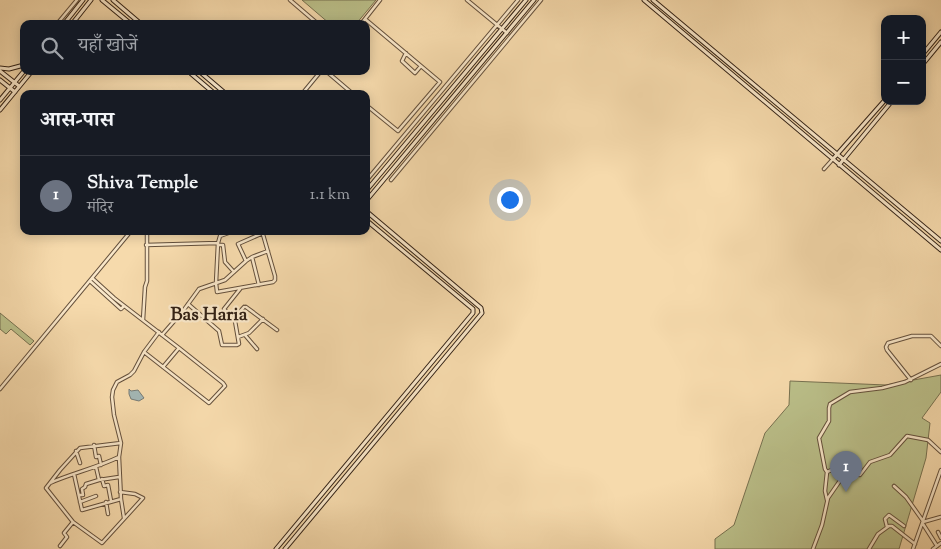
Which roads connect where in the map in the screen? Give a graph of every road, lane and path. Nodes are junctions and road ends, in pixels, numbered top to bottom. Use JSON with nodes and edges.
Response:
{"nodes":[{"id":1,"x":77,"y":0,"type":"edge"},
{"id":2,"x":84,"y":0,"type":"edge"},
{"id":3,"x":92,"y":0,"type":"edge"},
{"id":4,"x":102,"y":0,"type":"edge"},
{"id":5,"x":113,"y":0,"type":"edge"},
{"id":6,"x":290,"y":0,"type":"edge"},
{"id":7,"x":380,"y":0,"type":"edge"},
{"id":8,"x":467,"y":0,"type":"edge"},
{"id":9,"x":518,"y":0,"type":"edge"},
{"id":10,"x":526,"y":0,"type":"edge"},
{"id":11,"x":534,"y":0,"type":"edge"},
{"id":12,"x":541,"y":0,"type":"edge"},
{"id":13,"x":644,"y":0,"type":"edge"},
{"id":14,"x":653,"y":0,"type":"edge"},
{"id":15,"x":365,"y":19,"type":"edge"},
{"id":16,"x":60,"y":20,"type":"edge"},
{"id":17,"x":67,"y":20,"type":"edge"},
{"id":18,"x":75,"y":20,"type":"edge"},
{"id":19,"x":126,"y":20,"type":"edge"},
{"id":20,"x":136,"y":20,"type":"edge"},
{"id":21,"x":313,"y":20,"type":"edge"},
{"id":22,"x":370,"y":23,"type":"edge"},
{"id":23,"x":497,"y":25,"type":"junction"},
{"id":24,"x":502,"y":29,"type":"junction"},
{"id":25,"x":941,"y":32,"type":"edge"},
{"id":26,"x":507,"y":33,"type":"junction"},
{"id":27,"x":941,"y":42,"type":"edge"},
{"id":28,"x":926,"y":50,"type":"edge"},
{"id":29,"x":406,"y":53,"type":"junction"},
{"id":30,"x":926,"y":60,"type":"edge"},
{"id":31,"x":20,"y":66,"type":"edge"},
{"id":32,"x":421,"y":66,"type":"junction"},
{"id":33,"x":0,"y":69,"type":"edge"},
{"id":34,"x":21,"y":75,"type":"edge"},
{"id":35,"x":29,"y":75,"type":"edge"},
{"id":36,"x":193,"y":75,"type":"edge"},
{"id":37,"x":203,"y":75,"type":"edge"},
{"id":38,"x":318,"y":75,"type":"edge"},
{"id":39,"x":331,"y":75,"type":"edge"},
{"id":40,"x":0,"y":80,"type":"edge"},
{"id":41,"x":14,"y":83,"type":"junction"},
{"id":42,"x":19,"y":86,"type":"junction"},
{"id":43,"x":10,"y":88,"type":"junction"},
{"id":44,"x":210,"y":90,"type":"edge"},
{"id":45,"x":221,"y":90,"type":"edge"},
{"id":46,"x":305,"y":90,"type":"edge"},
{"id":47,"x":348,"y":90,"type":"edge"},
{"id":48,"x":15,"y":92,"type":"junction"},
{"id":49,"x":0,"y":100,"type":"edge"},
{"id":50,"x":881,"y":104,"type":"edge"},
{"id":51,"x":889,"y":105,"type":"edge"},
{"id":52,"x":370,"y":108,"type":"edge"},
{"id":53,"x":0,"y":110,"type":"edge"},
{"id":54,"x":869,"y":118,"type":"junction"},
{"id":55,"x":874,"y":122,"type":"junction"},
{"id":56,"x":406,"y":153,"type":"junction"},
{"id":57,"x":838,"y":154,"type":"junction"},
{"id":58,"x":410,"y":156,"type":"junction"},
{"id":59,"x":833,"y":159,"type":"junction"},
{"id":60,"x":844,"y":159,"type":"junction"},
{"id":61,"x":839,"y":165,"type":"junction"},
{"id":62,"x":824,"y":169,"type":"dead end"},
{"id":63,"x":370,"y":176,"type":"edge"},
{"id":64,"x":387,"y":177,"type":"junction"},
{"id":65,"x":370,"y":186,"type":"edge"},
{"id":66,"x":370,"y":196,"type":"edge"},
{"id":67,"x":370,"y":214,"type":"edge"},
{"id":68,"x":370,"y":223,"type":"edge"},
{"id":69,"x":128,"y":235,"type":"edge"},
{"id":70,"x":147,"y":235,"type":"edge"},
{"id":71,"x":223,"y":235,"type":"edge"},
{"id":72,"x":257,"y":235,"type":"edge"},
{"id":73,"x":264,"y":235,"type":"edge"},
{"id":74,"x":941,"y":241,"type":"edge"},
{"id":75,"x":218,"y":244,"type":"junction"},
{"id":76,"x":146,"y":245,"type":"junction"},
{"id":77,"x":941,"y":250,"type":"edge"},
{"id":78,"x":268,"y":251,"type":"junction"},
{"id":79,"x":252,"y":257,"type":"junction"},
{"id":80,"x":246,"y":261,"type":"junction"},
{"id":81,"x":234,"y":272,"type":"junction"},
{"id":82,"x":91,"y":280,"type":"junction"},
{"id":83,"x":216,"y":283,"type":"junction"},
{"id":84,"x":259,"y":285,"type":"junction"},
{"id":85,"x":241,"y":288,"type":"junction"},
{"id":86,"x":188,"y":304,"type":"junction"},
{"id":87,"x":474,"y":312,"type":"junction"},
{"id":88,"x":482,"y":313,"type":"junction"},
{"id":89,"x":233,"y":319,"type":"junction"},
{"id":90,"x":143,"y":320,"type":"junction"},
{"id":91,"x":263,"y":320,"type":"junction"},
{"id":92,"x":277,"y":330,"type":"dead end"},
{"id":93,"x":160,"y":333,"type":"junction"},
{"id":94,"x":244,"y":335,"type":"junction"},
{"id":95,"x":238,"y":338,"type":"junction"},
{"id":96,"x":941,"y":346,"type":"edge"},
{"id":97,"x":178,"y":348,"type":"junction"},
{"id":98,"x":256,"y":349,"type":"dead end"},
{"id":99,"x":144,"y":352,"type":"junction"},
{"id":100,"x":941,"y":364,"type":"edge"},
{"id":101,"x":164,"y":367,"type":"junction"},
{"id":102,"x":911,"y":380,"type":"junction"},
{"id":103,"x":0,"y":389,"type":"edge"},
{"id":104,"x":121,"y":443,"type":"junction"},
{"id":105,"x":94,"y":445,"type":"junction"},
{"id":106,"x":934,"y":445,"type":"junction"},
{"id":107,"x":941,"y":445,"type":"edge"},
{"id":108,"x":76,"y":451,"type":"junction"},
{"id":109,"x":941,"y":452,"type":"edge"},
{"id":110,"x":119,"y":457,"type":"junction"},
{"id":111,"x":71,"y":463,"type":"dead end"},
{"id":112,"x":80,"y":463,"type":"dead end"},
{"id":113,"x":64,"y":464,"type":"junction"},
{"id":114,"x":101,"y":465,"type":"junction"},
{"id":115,"x":96,"y":468,"type":"junction"},
{"id":116,"x":941,"y":470,"type":"edge"},
{"id":117,"x":827,"y":472,"type":"junction"},
{"id":118,"x":846,"y":472,"type":"junction"},
{"id":119,"x":74,"y":474,"type":"junction"},
{"id":120,"x":119,"y":477,"type":"junction"},
{"id":121,"x":100,"y":479,"type":"junction"},
{"id":122,"x":50,"y":483,"type":"junction"},
{"id":123,"x":894,"y":486,"type":"dead end"},
{"id":124,"x":120,"y":492,"type":"junction"},
{"id":125,"x":79,"y":496,"type":"junction"},
{"id":126,"x":96,"y":496,"type":"dead end"},
{"id":127,"x":120,"y":499,"type":"junction"},
{"id":128,"x":111,"y":501,"type":"junction"},
{"id":129,"x":827,"y":501,"type":"junction"},
{"id":130,"x":80,"y":502,"type":"junction"},
{"id":131,"x":106,"y":502,"type":"junction"},
{"id":132,"x":108,"y":514,"type":"dead end"},
{"id":133,"x":941,"y":517,"type":"edge"},
{"id":134,"x":124,"y":518,"type":"junction"},
{"id":135,"x":73,"y":522,"type":"junction"},
{"id":136,"x":923,"y":522,"type":"junction"},
{"id":137,"x":904,"y":526,"type":"dead end"},
{"id":138,"x":887,"y":527,"type":"junction"},
{"id":139,"x":938,"y":532,"type":"dead end"},
{"id":140,"x":941,"y":538,"type":"edge"},
{"id":141,"x":941,"y":543,"type":"edge"},
{"id":142,"x":915,"y":544,"type":"junction"},
{"id":143,"x":60,"y":546,"type":"dead end"},
{"id":144,"x":937,"y":546,"type":"junction"},
{"id":145,"x":276,"y":549,"type":"edge"},
{"id":146,"x":285,"y":549,"type":"edge"},
{"id":147,"x":813,"y":549,"type":"edge"},
{"id":148,"x":869,"y":549,"type":"edge"},
{"id":149,"x":913,"y":549,"type":"edge"},
{"id":150,"x":933,"y":549,"type":"edge"}],
"edges":[{"from":1,"to":16,"type":"street"},
{"from":2,"to":17,"type":"street"},
{"from":3,"to":18,"type":"street"},
{"from":4,"to":19,"type":"street"},
{"from":5,"to":20,"type":"street"},
{"from":6,"to":21,"type":"street"},
{"from":7,"to":15,"type":"street"},
{"from":8,"to":23,"type":"street"},
{"from":9,"to":23,"type":"street"},
{"from":10,"to":24,"type":"street"},
{"from":11,"to":26,"type":"street"},
{"from":12,"to":58,"type":"street"},
{"from":13,"to":59,"type":"street"},
{"from":14,"to":57,"type":"street"},
{"from":22,"to":29,"type":"street"},
{"from":23,"to":24,"type":"street"},
{"from":23,"to":63,"type":"street"},
{"from":24,"to":26,"type":"street"},
{"from":24,"to":65,"type":"street"},
{"from":25,"to":28,"type":"street"},
{"from":26,"to":56,"type":"street"},
{"from":27,"to":30,"type":"street"},
{"from":29,"to":32,"type":"street"},
{"from":29,"to":32,"type":"street"},
{"from":31,"to":33,"type":"street"},
{"from":32,"to":52,"type":"street"},
{"from":33,"to":41,"type":"street"},
{"from":34,"to":41,"type":"street"},
{"from":35,"to":42,"type":"street"},
{"from":36,"to":44,"type":"street"},
{"from":37,"to":45,"type":"street"},
{"from":38,"to":46,"type":"street"},
{"from":39,"to":47,"type":"street"},
{"from":40,"to":43,"type":"street"},
{"from":41,"to":42,"type":"street"},
{"from":41,"to":43,"type":"street"},
{"from":42,"to":48,"type":"street"},
{"from":43,"to":48,"type":"street"},
{"from":43,"to":49,"type":"street"},
{"from":48,"to":53,"type":"street"},
{"from":50,"to":54,"type":"street"},
{"from":51,"to":55,"type":"street"},
{"from":54,"to":55,"type":"street"},
{"from":54,"to":57,"type":"street"},
{"from":55,"to":60,"type":"street"},
{"from":56,"to":58,"type":"street"},
{"from":56,"to":64,"type":"street"},
{"from":57,"to":59,"type":"street"},
{"from":57,"to":60,"type":"street"},
{"from":58,"to":64,"type":"street"},
{"from":59,"to":61,"type":"street"},
{"from":59,"to":62,"type":"street"},
{"from":60,"to":61,"type":"street"},
{"from":60,"to":74,"type":"street"},
{"from":61,"to":77,"type":"street"},
{"from":64,"to":66,"type":"street"},
{"from":67,"to":88,"type":"street"},
{"from":68,"to":87,"type":"street"},
{"from":69,"to":82,"type":"street"},
{"from":70,"to":76,"type":"street"},
{"from":71,"to":75,"type":"street"},
{"from":72,"to":80,"type":"street"},
{"from":73,"to":78,"type":"street"},
{"from":75,"to":76,"type":"street"},
{"from":75,"to":81,"type":"street"},
{"from":75,"to":83,"type":"street"},
{"from":76,"to":90,"type":"street"},
{"from":78,"to":79,"type":"street"},
{"from":78,"to":84,"type":"street"},
{"from":79,"to":80,"type":"street"},
{"from":79,"to":84,"type":"street"},
{"from":80,"to":81,"type":"street"},
{"from":81,"to":83,"type":"street"},
{"from":82,"to":90,"type":"street"},
{"from":82,"to":103,"type":"street"},
{"from":83,"to":85,"type":"street"},
{"from":83,"to":86,"type":"street"},
{"from":84,"to":85,"type":"street"},
{"from":85,"to":89,"type":"street"},
{"from":86,"to":93,"type":"street"},
{"from":86,"to":95,"type":"street"},
{"from":87,"to":88,"type":"street"},
{"from":87,"to":145,"type":"street"},
{"from":88,"to":146,"type":"street"},
{"from":89,"to":91,"type":"street"},
{"from":89,"to":95,"type":"street"},
{"from":90,"to":93,"type":"street"},
{"from":91,"to":92,"type":"street"},
{"from":91,"to":94,"type":"street"},
{"from":93,"to":97,"type":"street"},
{"from":93,"to":99,"type":"street"},
{"from":94,"to":95,"type":"street"},
{"from":94,"to":98,"type":"street"},
{"from":96,"to":102,"type":"street"},
{"from":97,"to":101,"type":"street"},
{"from":97,"to":101,"type":"street"},
{"from":99,"to":101,"type":"street"},
{"from":99,"to":104,"type":"street"},
{"from":100,"to":102,"type":"street"},
{"from":102,"to":117,"type":"street"},
{"from":104,"to":105,"type":"street"},
{"from":104,"to":110,"type":"street"},
{"from":105,"to":108,"type":"street"},
{"from":105,"to":114,"type":"street"},
{"from":106,"to":107,"type":"street"},
{"from":106,"to":109,"type":"street"},
{"from":106,"to":118,"type":"street"},
{"from":108,"to":112,"type":"street"},
{"from":108,"to":113,"type":"street"},
{"from":110,"to":114,"type":"street"},
{"from":110,"to":120,"type":"street"},
{"from":111,"to":113,"type":"street"},
{"from":113,"to":122,"type":"street"},
{"from":114,"to":115,"type":"street"},
{"from":115,"to":119,"type":"street"},
{"from":115,"to":121,"type":"street"},
{"from":116,"to":136,"type":"street"},
{"from":117,"to":118,"type":"street"},
{"from":117,"to":129,"type":"street"},
{"from":118,"to":129,"type":"street"},
{"from":119,"to":122,"type":"street"},
{"from":119,"to":125,"type":"street"},
{"from":120,"to":121,"type":"street"},
{"from":120,"to":124,"type":"street"},
{"from":121,"to":125,"type":"street"},
{"from":121,"to":128,"type":"street"},
{"from":122,"to":135,"type":"street"},
{"from":123,"to":136,"type":"street"},
{"from":124,"to":127,"type":"street"},
{"from":124,"to":134,"type":"street"},
{"from":125,"to":130,"type":"street"},
{"from":126,"to":130,"type":"street"},
{"from":127,"to":128,"type":"street"},
{"from":127,"to":134,"type":"street"},
{"from":128,"to":131,"type":"street"},
{"from":129,"to":147,"type":"street"},
{"from":130,"to":131,"type":"street"},
{"from":131,"to":132,"type":"street"},
{"from":133,"to":136,"type":"street"},
{"from":134,"to":135,"type":"street"},
{"from":135,"to":143,"type":"street"},
{"from":136,"to":142,"type":"street"},
{"from":136,"to":144,"type":"street"},
{"from":137,"to":138,"type":"street"},
{"from":138,"to":142,"type":"street"},
{"from":138,"to":148,"type":"street"},
{"from":139,"to":140,"type":"street"},
{"from":141,"to":144,"type":"street"},
{"from":142,"to":149,"type":"street"},
{"from":144,"to":150,"type":"street"}]}
